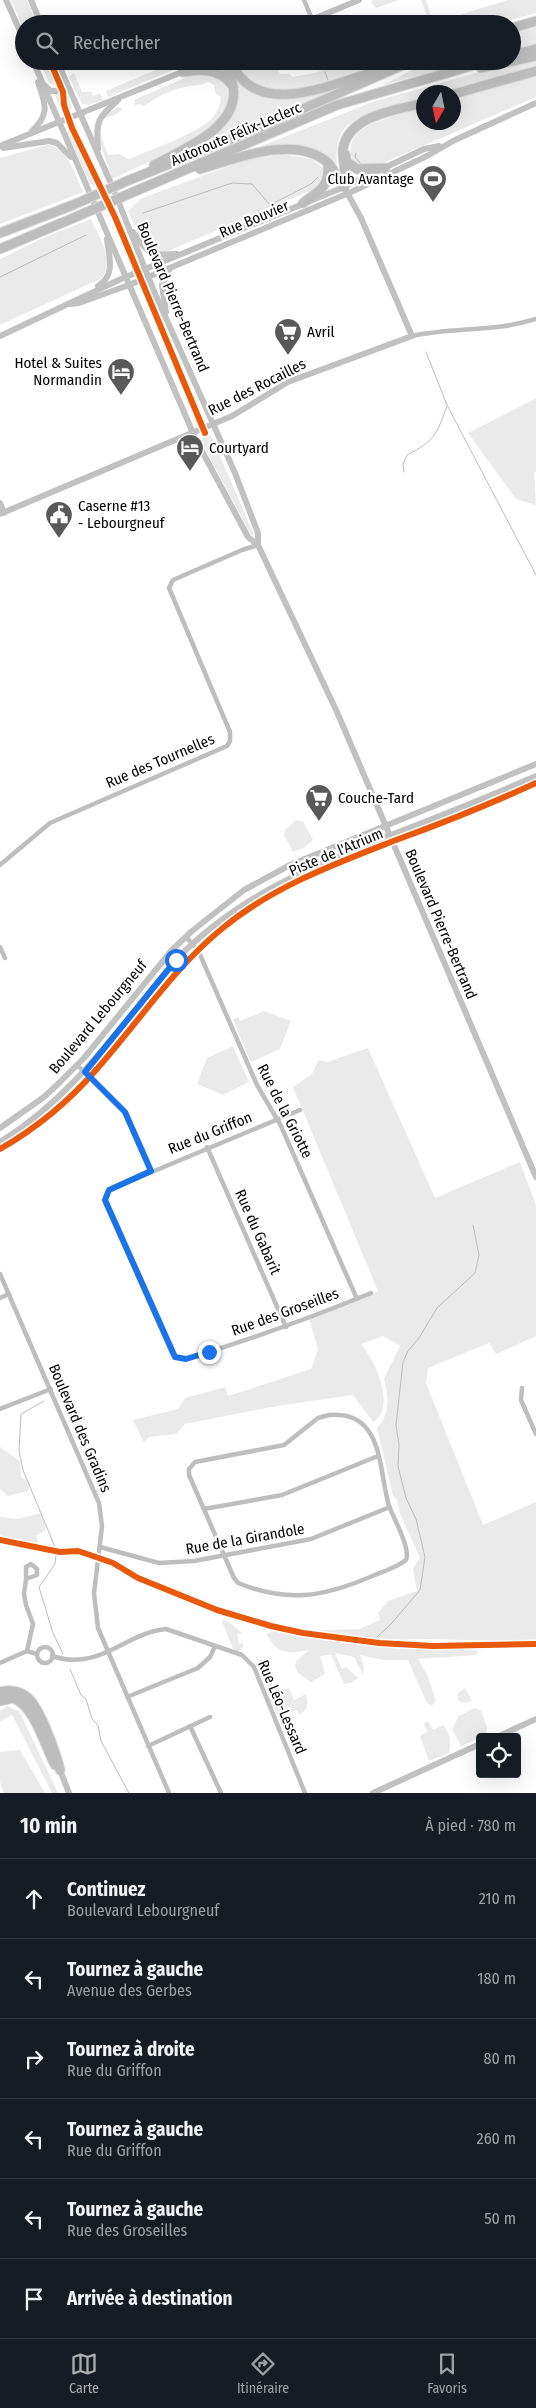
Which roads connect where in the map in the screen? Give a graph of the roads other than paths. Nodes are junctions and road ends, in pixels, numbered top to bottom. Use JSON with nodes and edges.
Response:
{"nodes":[{"id":1,"x":6,"y":0,"type":"edge"},
{"id":2,"x":31,"y":0,"type":"edge"},
{"id":3,"x":304,"y":0,"type":"edge"},
{"id":4,"x":359,"y":0,"type":"edge"},
{"id":5,"x":37,"y":15,"type":"edge"},
{"id":6,"x":310,"y":15,"type":"edge"},
{"id":7,"x":322,"y":15,"type":"edge"},
{"id":8,"x":15,"y":20,"type":"edge"},
{"id":9,"x":536,"y":22,"type":"edge"},
{"id":10,"x":521,"y":26,"type":"edge"},
{"id":11,"x":536,"y":49,"type":"edge"},
{"id":12,"x":521,"y":53,"type":"edge"},
{"id":13,"x":536,"y":56,"type":"edge"},
{"id":14,"x":521,"y":59,"type":"edge"},
{"id":15,"x":35,"y":70,"type":"edge"},
{"id":16,"x":37,"y":70,"type":"edge"},
{"id":17,"x":61,"y":70,"type":"edge"},
{"id":18,"x":188,"y":70,"type":"edge"},
{"id":19,"x":227,"y":70,"type":"edge"},
{"id":20,"x":235,"y":70,"type":"edge"},
{"id":21,"x":381,"y":70,"type":"edge"},
{"id":22,"x":391,"y":70,"type":"edge"},
{"id":23,"x":457,"y":70,"type":"edge"},
{"id":24,"x":474,"y":70,"type":"edge"},
{"id":25,"x":536,"y":71,"type":"edge"},
{"id":26,"x":183,"y":72,"type":"junction"},
{"id":27,"x":63,"y":74,"type":"junction"},
{"id":28,"x":43,"y":84,"type":"junction"},
{"id":29,"x":234,"y":87,"type":"junction"},
{"id":30,"x":398,"y":87,"type":"junction"},
{"id":31,"x":461,"y":92,"type":"edge"},
{"id":32,"x":122,"y":96,"type":"junction"},
{"id":33,"x":536,"y":103,"type":"edge"},
{"id":34,"x":416,"y":105,"type":"edge"},
{"id":35,"x":80,"y":113,"type":"junction"},
{"id":36,"x":59,"y":122,"type":"junction"},
{"id":37,"x":29,"y":135,"type":"junction"},
{"id":38,"x":443,"y":146,"type":"junction"},
{"id":39,"x":0,"y":147,"type":"edge"},
{"id":40,"x":343,"y":149,"type":"junction"},
{"id":41,"x":99,"y":155,"type":"junction"},
{"id":42,"x":328,"y":163,"type":"junction"},
{"id":43,"x":78,"y":166,"type":"junction"},
{"id":44,"x":385,"y":168,"type":"junction"},
{"id":45,"x":170,"y":177,"type":"junction"},
{"id":46,"x":129,"y":180,"type":"junction"},
{"id":47,"x":346,"y":190,"type":"junction"},
{"id":48,"x":303,"y":203,"type":"junction"},
{"id":49,"x":128,"y":225,"type":"junction"},
{"id":50,"x":2,"y":232,"type":"edge"},
{"id":51,"x":107,"y":233,"type":"junction"},
{"id":52,"x":30,"y":236,"type":"junction"},
{"id":53,"x":0,"y":249,"type":"edge"},
{"id":54,"x":0,"y":253,"type":"edge"},
{"id":55,"x":183,"y":254,"type":"junction"},
{"id":56,"x":171,"y":267,"type":"junction"},
{"id":57,"x":146,"y":270,"type":"junction"},
{"id":58,"x":126,"y":277,"type":"junction"},
{"id":59,"x":148,"y":277,"type":"junction"},
{"id":60,"x":129,"y":285,"type":"junction"},
{"id":61,"x":82,"y":296,"type":"junction"},
{"id":62,"x":70,"y":304,"type":"junction"},
{"id":63,"x":166,"y":316,"type":"junction"},
{"id":64,"x":535,"y":321,"type":"edge"},
{"id":65,"x":0,"y":336,"type":"edge"},
{"id":66,"x":412,"y":336,"type":"junction"},
{"id":67,"x":214,"y":423,"type":"junction"},
{"id":68,"x":193,"y":432,"type":"junction"},
{"id":69,"x":0,"y":503,"type":"edge"},
{"id":70,"x":2,"y":514,"type":"edge"},
{"id":71,"x":258,"y":545,"type":"junction"},
{"id":72,"x":536,"y":764,"type":"edge"},
{"id":73,"x":536,"y":776,"type":"edge"},
{"id":74,"x":386,"y":826,"type":"junction"},
{"id":75,"x":390,"y":836,"type":"junction"},
{"id":76,"x":0,"y":865,"type":"edge"},
{"id":77,"x":186,"y":937,"type":"junction"},
{"id":78,"x":193,"y":943,"type":"junction"},
{"id":79,"x":0,"y":947,"type":"edge"},
{"id":80,"x":5,"y":958,"type":"dead end"},
{"id":81,"x":77,"y":1065,"type":"junction"},
{"id":82,"x":85,"y":1072,"type":"junction"},
{"id":83,"x":300,"y":1110,"type":"dead end"},
{"id":84,"x":278,"y":1120,"type":"junction"},
{"id":85,"x":0,"y":1128,"type":"edge"},
{"id":86,"x":0,"y":1142,"type":"edge"},
{"id":87,"x":207,"y":1147,"type":"junction"},
{"id":88,"x":151,"y":1171,"type":"junction"},
{"id":89,"x":536,"y":1177,"type":"edge"},
{"id":90,"x":0,"y":1274,"type":"edge"},
{"id":91,"x":371,"y":1293,"type":"dead end"},
{"id":92,"x":9,"y":1294,"type":"junction"},
{"id":93,"x":0,"y":1298,"type":"edge"},
{"id":94,"x":357,"y":1299,"type":"junction"},
{"id":95,"x":286,"y":1327,"type":"junction"},
{"id":96,"x":178,"y":1358,"type":"joint"},
{"id":97,"x":522,"y":1388,"type":"dead end"},
{"id":98,"x":51,"y":1389,"type":"junction"},
{"id":99,"x":0,"y":1409,"type":"edge"},
{"id":100,"x":536,"y":1434,"type":"edge"},
{"id":101,"x":378,"y":1456,"type":"junction"},
{"id":102,"x":390,"y":1507,"type":"junction"},
{"id":103,"x":204,"y":1509,"type":"junction"},
{"id":104,"x":100,"y":1547,"type":"junction"},
{"id":105,"x":225,"y":1556,"type":"junction"},
{"id":106,"x":26,"y":1579,"type":"dead end"},
{"id":107,"x":215,"y":1646,"type":"junction"},
{"id":108,"x":27,"y":1651,"type":"junction"},
{"id":109,"x":107,"y":1652,"type":"junction"},
{"id":110,"x":37,"y":1654,"type":"junction"},
{"id":111,"x":52,"y":1656,"type":"junction"},
{"id":112,"x":0,"y":1663,"type":"edge"},
{"id":113,"x":0,"y":1692,"type":"edge"},
{"id":114,"x":127,"y":1697,"type":"junction"},
{"id":115,"x":0,"y":1701,"type":"edge"},
{"id":116,"x":210,"y":1717,"type":"dead end"},
{"id":117,"x":536,"y":1719,"type":"edge"},
{"id":118,"x":190,"y":1726,"type":"junction"},
{"id":119,"x":506,"y":1733,"type":"edge"},
{"id":120,"x":148,"y":1746,"type":"junction"},
{"id":121,"x":476,"y":1746,"type":"edge"},
{"id":122,"x":60,"y":1770,"type":"junction"},
{"id":123,"x":69,"y":1793,"type":"edge"},
{"id":124,"x":169,"y":1793,"type":"edge"},
{"id":125,"x":221,"y":1793,"type":"edge"},
{"id":126,"x":305,"y":1793,"type":"edge"},
{"id":127,"x":373,"y":1793,"type":"edge"}],
"edges":[{"from":1,"to":8,"type":"main road"},
{"from":2,"to":5,"type":"main road"},
{"from":3,"to":6,"type":"street"},
{"from":4,"to":7,"type":"main road"},
{"from":9,"to":10,"type":"highway"},
{"from":11,"to":12,"type":"highway"},
{"from":13,"to":14,"type":"highway"},
{"from":15,"to":37,"type":"main road"},
{"from":16,"to":28,"type":"main road","name":"Boulevard Pierre-Bertrand"},
{"from":17,"to":27,"type":"main road","name":"Boulevard Pierre-Bertrand"},
{"from":18,"to":26,"type":"main road"},
{"from":19,"to":29,"type":"highway"},
{"from":20,"to":21,"type":"highway"},
{"from":22,"to":46,"type":"highway","name":"Autoroute Félix-Leclerc"},
{"from":23,"to":30,"type":"highway","name":"Autoroute Félix-Leclerc"},
{"from":24,"to":30,"type":"highway"},
{"from":25,"to":31,"type":"highway"},
{"from":26,"to":29,"type":"highway"},
{"from":26,"to":32,"type":"main road"},
{"from":27,"to":28,"type":"main road"},
{"from":27,"to":35,"type":"main road","name":"Boulevard Pierre-Bertrand"},
{"from":28,"to":36,"type":"main road","name":"Boulevard Pierre-Bertrand"},
{"from":29,"to":46,"type":"highway"},
{"from":30,"to":45,"type":"highway","name":"Autoroute Félix-Leclerc"},
{"from":32,"to":35,"type":"main road"},
{"from":32,"to":41,"type":"main road"},
{"from":33,"to":38,"type":"main road","name":"Rue Bouvier"},
{"from":34,"to":40,"type":"highway"},
{"from":35,"to":36,"type":"main road"},
{"from":35,"to":41,"type":"main road","name":"Boulevard Pierre-Bertrand"},
{"from":36,"to":37,"type":"main road"},
{"from":36,"to":43,"type":"main road","name":"Boulevard Pierre-Bertrand"},
{"from":37,"to":39,"type":"main road"},
{"from":38,"to":44,"type":"main road","name":"Rue Bouvier"},
{"from":38,"to":47,"type":"main road","name":"Rue Bouvier"},
{"from":39,"to":43,"type":"main road"},
{"from":40,"to":44,"type":"highway"},
{"from":40,"to":47,"type":"highway"},
{"from":41,"to":49,"type":"main road","name":"Boulevard Pierre-Bertrand"},
{"from":42,"to":45,"type":"highway"},
{"from":42,"to":47,"type":"highway"},
{"from":42,"to":48,"type":"highway"},
{"from":43,"to":51,"type":"main road","name":"Boulevard Pierre-Bertrand"},
{"from":44,"to":47,"type":"main road","name":"Rue Bouvier"},
{"from":45,"to":52,"type":"highway","name":"Autoroute Félix-Leclerc","bridge":true},
{"from":46,"to":50,"type":"highway","name":"Autoroute Félix-Leclerc","bridge":true},
{"from":47,"to":48,"type":"main road","name":"Rue Bouvier"},
{"from":47,"to":56,"type":"main road","name":"Rue Bouvier"},
{"from":47,"to":66,"type":"main road"},
{"from":48,"to":55,"type":"main road","name":"Rue Bouvier"},
{"from":49,"to":55,"type":"main road"},
{"from":49,"to":57,"type":"main road","name":"Boulevard Pierre-Bertrand"},
{"from":51,"to":58,"type":"main road","name":"Boulevard Pierre-Bertrand"},
{"from":51,"to":61,"type":"main road"},
{"from":52,"to":53,"type":"highway","name":"Autoroute Félix-Leclerc"},
{"from":52,"to":54,"type":"highway"},
{"from":55,"to":57,"type":"main road","name":"Rue Bouvier"},
{"from":56,"to":59,"type":"main road","name":"Rue Bouvier"},
{"from":56,"to":63,"type":"main road"},
{"from":57,"to":58,"type":"main road","name":"Rue Bouvier"},
{"from":57,"to":59,"type":"main road","name":"Boulevard Pierre-Bertrand"},
{"from":58,"to":60,"type":"main road","name":"Boulevard Pierre-Bertrand"},
{"from":58,"to":61,"type":"main road","name":"Rue Bouvier"},
{"from":59,"to":60,"type":"main road","name":"Rue Bouvier"},
{"from":59,"to":63,"type":"main road","name":"Boulevard Pierre-Bertrand"},
{"from":60,"to":62,"type":"main road","name":"Rue Bouvier"},
{"from":60,"to":68,"type":"main road","name":"Boulevard Pierre-Bertrand"},
{"from":61,"to":62,"type":"main road","name":"Rue Bouvier"},
{"from":62,"to":65,"type":"main road","name":"Rue Bouvier"},
{"from":63,"to":67,"type":"main road","name":"Boulevard Pierre-Bertrand"},
{"from":64,"to":66,"type":"street","name":"Rue des Rocailles"},
{"from":66,"to":67,"type":"main road","name":"Rue des Rocailles"},
{"from":67,"to":68,"type":"main road","name":"Rue des Rocailles"},
{"from":67,"to":71,"type":"main road","name":"Boulevard Pierre-Bertrand"},
{"from":68,"to":70,"type":"main road","name":"Rue des Rocailles"},
{"from":68,"to":71,"type":"main road","name":"Boulevard Pierre-Bertrand"},
{"from":69,"to":70,"type":"main road"},
{"from":71,"to":74,"type":"main road","name":"Boulevard Pierre-Bertrand"},
{"from":71,"to":76,"type":"street","name":"Rue des Tournelles"},
{"from":72,"to":74,"type":"main road","name":"Boulevard Lebourgneuf"},
{"from":73,"to":75,"type":"main road","name":"Boulevard Lebourgneuf"},
{"from":74,"to":75,"type":"main road","name":"Boulevard Pierre-Bertrand"},
{"from":74,"to":77,"type":"main road","name":"Boulevard Lebourgneuf"},
{"from":75,"to":78,"type":"main road","name":"Boulevard Lebourgneuf"},
{"from":75,"to":89,"type":"main road","name":"Boulevard Pierre-Bertrand"},
{"from":77,"to":78,"type":"street","name":"Rue de la Griotte"},
{"from":77,"to":81,"type":"main road","name":"Boulevard Lebourgneuf"},
{"from":78,"to":82,"type":"main road","name":"Boulevard Lebourgneuf"},
{"from":78,"to":84,"type":"street","name":"Rue de la Griotte"},
{"from":79,"to":80,"type":"street"},
{"from":81,"to":82,"type":"street"},
{"from":81,"to":85,"type":"main road","name":"Boulevard Lebourgneuf"},
{"from":82,"to":86,"type":"main road","name":"Boulevard Lebourgneuf"},
{"from":82,"to":88,"type":"street"},
{"from":83,"to":84,"type":"street","name":"Rue du Griffon"},
{"from":84,"to":87,"type":"street","name":"Rue du Griffon"},
{"from":84,"to":94,"type":"street","name":"Rue de la Griotte"},
{"from":87,"to":88,"type":"street","name":"Rue du Griffon"},
{"from":87,"to":95,"type":"street","name":"Rue du Gabarit"},
{"from":88,"to":96,"type":"street","name":"Rue du Griffon"},
{"from":90,"to":92,"type":"street","name":"Boulevard des Gradins"},
{"from":91,"to":94,"type":"street","name":"Rue des Groseilles"},
{"from":92,"to":93,"type":"street"},
{"from":92,"to":98,"type":"street","name":"Boulevard des Gradins"},
{"from":94,"to":95,"type":"street","name":"Rue des Groseilles"},
{"from":95,"to":96,"type":"street","name":"Rue des Groseilles"},
{"from":97,"to":100,"type":"street"},
{"from":98,"to":99,"type":"street"},
{"from":98,"to":104,"type":"street","name":"Boulevard des Gradins"},
{"from":101,"to":102,"type":"street"},
{"from":101,"to":103,"type":"street"},
{"from":101,"to":103,"type":"street"},
{"from":102,"to":105,"type":"street","name":"Rue de la Girandole"},
{"from":102,"to":105,"type":"street"},
{"from":103,"to":105,"type":"street"},
{"from":104,"to":105,"type":"street","name":"Rue de la Girandole"},
{"from":104,"to":109,"type":"street","name":"Boulevard des Gradins"},
{"from":106,"to":108,"type":"street"},
{"from":107,"to":109,"type":"street","name":"Rue Léo-Lessard"},
{"from":107,"to":114,"type":"street"},
{"from":107,"to":126,"type":"street","name":"Rue Léo-Lessard"},
{"from":108,"to":110,"type":"street"},
{"from":108,"to":112,"type":"street"},
{"from":109,"to":111,"type":"street","name":"Rue Léo-Lessard"},
{"from":109,"to":114,"type":"street","name":"Boulevard des Gradins"},
{"from":110,"to":111,"type":"street"},
{"from":110,"to":111,"type":"street"},
{"from":113,"to":122,"type":"highway"},
{"from":114,"to":120,"type":"street","name":"Boulevard des Gradins"},
{"from":115,"to":122,"type":"highway"},
{"from":116,"to":118,"type":"street"},
{"from":117,"to":119,"type":"main road"},
{"from":118,"to":120,"type":"street"},
{"from":118,"to":125,"type":"street"},
{"from":120,"to":124,"type":"street","name":"Boulevard des Gradins"},
{"from":121,"to":127,"type":"main road"},
{"from":122,"to":123,"type":"main road"}]}
